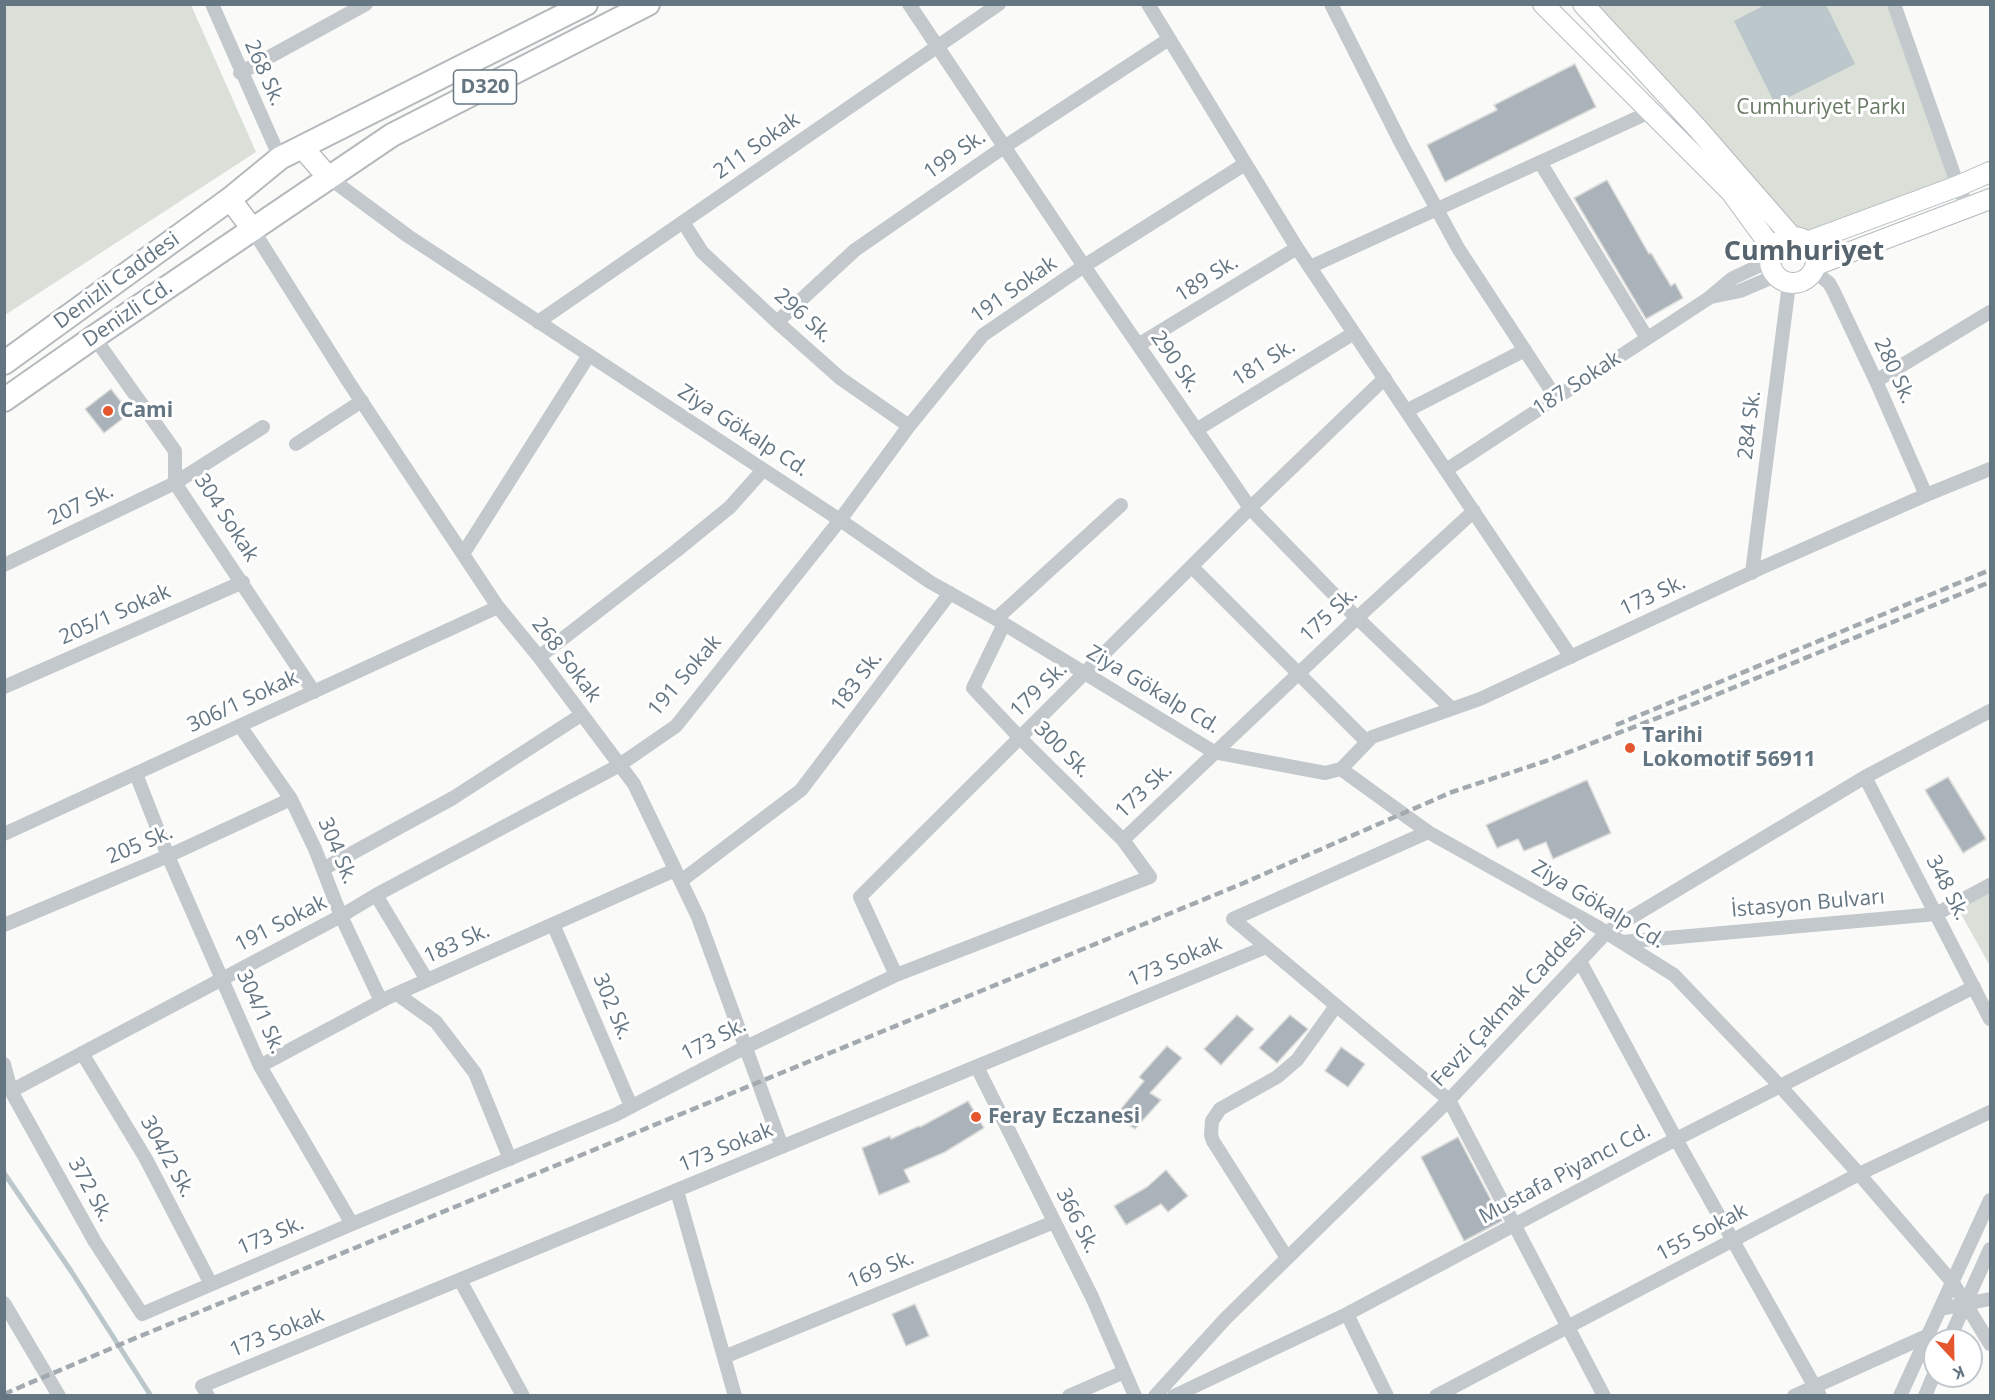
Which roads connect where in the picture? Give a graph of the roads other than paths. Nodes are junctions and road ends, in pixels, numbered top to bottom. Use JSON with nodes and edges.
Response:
{"nodes":[{"id":1,"x":212,"y":4,"type":"edge"},
{"id":2,"x":366,"y":4,"type":"edge"},
{"id":3,"x":586,"y":4,"type":"edge"},
{"id":4,"x":648,"y":4,"type":"edge"},
{"id":5,"x":909,"y":4,"type":"edge"},
{"id":6,"x":999,"y":4,"type":"edge"},
{"id":7,"x":1148,"y":4,"type":"edge"},
{"id":8,"x":1331,"y":4,"type":"edge"},
{"id":9,"x":1543,"y":4,"type":"edge"},
{"id":10,"x":1583,"y":4,"type":"edge"},
{"id":11,"x":1894,"y":4,"type":"edge"},
{"id":12,"x":1169,"y":39,"type":"junction"},
{"id":13,"x":937,"y":47,"type":"junction"},
{"id":14,"x":240,"y":73,"type":"junction"},
{"id":15,"x":1650,"y":112,"type":"junction"},
{"id":16,"x":302,"y":147,"type":"junction"},
{"id":17,"x":1004,"y":147,"type":"junction"},
{"id":18,"x":280,"y":158,"type":"junction"},
{"id":19,"x":1540,"y":162,"type":"junction"},
{"id":20,"x":1245,"y":164,"type":"junction"},
{"id":21,"x":1990,"y":172,"type":"edge"},
{"id":22,"x":327,"y":177,"type":"junction"},
{"id":23,"x":1958,"y":186,"type":"junction"},
{"id":24,"x":230,"y":199,"type":"junction"},
{"id":25,"x":1990,"y":199,"type":"edge"},
{"id":26,"x":1968,"y":208,"type":"junction"},
{"id":27,"x":1437,"y":209,"type":"junction"},
{"id":28,"x":683,"y":222,"type":"junction"},
{"id":29,"x":253,"y":230,"type":"junction"},
{"id":30,"x":1800,"y":239,"type":"junction"},
{"id":31,"x":1297,"y":248,"type":"junction"},
{"id":32,"x":1084,"y":266,"type":"junction"},
{"id":33,"x":1310,"y":267,"type":"junction"},
{"id":34,"x":1776,"y":267,"type":"junction"},
{"id":35,"x":1815,"y":268,"type":"junction"},
{"id":36,"x":1990,"y":312,"type":"edge"},
{"id":37,"x":538,"y":322,"type":"junction"},
{"id":38,"x":777,"y":322,"type":"junction"},
{"id":39,"x":1354,"y":333,"type":"junction"},
{"id":40,"x":94,"y":337,"type":"junction"},
{"id":41,"x":1647,"y":338,"type":"junction"},
{"id":42,"x":1138,"y":345,"type":"junction"},
{"id":43,"x":1525,"y":350,"type":"junction"},
{"id":44,"x":588,"y":355,"type":"junction"},
{"id":45,"x":4,"y":363,"type":"edge"},
{"id":46,"x":1384,"y":378,"type":"junction"},
{"id":47,"x":1876,"y":381,"type":"junction"},
{"id":48,"x":1556,"y":398,"type":"junction"},
{"id":49,"x":4,"y":400,"type":"edge"},
{"id":50,"x":362,"y":402,"type":"junction"},
{"id":51,"x":1406,"y":411,"type":"junction"},
{"id":52,"x":909,"y":426,"type":"junction"},
{"id":53,"x":263,"y":427,"type":"dead end"},
{"id":54,"x":1196,"y":430,"type":"junction"},
{"id":55,"x":296,"y":444,"type":"dead end"},
{"id":56,"x":1990,"y":469,"type":"edge"},
{"id":57,"x":763,"y":470,"type":"junction"},
{"id":58,"x":1446,"y":470,"type":"junction"},
{"id":59,"x":176,"y":483,"type":"junction"},
{"id":60,"x":1926,"y":495,"type":"junction"},
{"id":61,"x":1121,"y":505,"type":"dead end"},
{"id":62,"x":1250,"y":508,"type":"junction"},
{"id":63,"x":1474,"y":511,"type":"junction"},
{"id":64,"x":840,"y":520,"type":"junction"},
{"id":65,"x":463,"y":554,"type":"junction"},
{"id":66,"x":4,"y":565,"type":"edge"},
{"id":67,"x":1192,"y":567,"type":"junction"},
{"id":68,"x":1752,"y":573,"type":"junction"},
{"id":69,"x":243,"y":582,"type":"junction"},
{"id":70,"x":950,"y":593,"type":"junction"},
{"id":71,"x":498,"y":607,"type":"junction"},
{"id":72,"x":1357,"y":618,"type":"junction"},
{"id":73,"x":1000,"y":621,"type":"junction"},
{"id":74,"x":539,"y":657,"type":"junction"},
{"id":75,"x":1571,"y":657,"type":"junction"},
{"id":76,"x":1298,"y":673,"type":"junction"},
{"id":77,"x":1085,"y":675,"type":"junction"},
{"id":78,"x":4,"y":687,"type":"edge"},
{"id":79,"x":314,"y":692,"type":"junction"},
{"id":80,"x":1451,"y":708,"type":"junction"},
{"id":81,"x":1990,"y":711,"type":"edge"},
{"id":82,"x":581,"y":715,"type":"junction"},
{"id":83,"x":240,"y":726,"type":"junction"},
{"id":84,"x":1020,"y":738,"type":"junction"},
{"id":85,"x":1368,"y":742,"type":"junction"},
{"id":86,"x":1214,"y":752,"type":"junction"},
{"id":87,"x":618,"y":766,"type":"junction"},
{"id":88,"x":1341,"y":770,"type":"junction"},
{"id":89,"x":136,"y":774,"type":"junction"},
{"id":90,"x":1865,"y":777,"type":"junction"},
{"id":91,"x":291,"y":800,"type":"junction"},
{"id":92,"x":1428,"y":832,"type":"junction"},
{"id":93,"x":4,"y":834,"type":"edge"},
{"id":94,"x":1123,"y":840,"type":"junction"},
{"id":95,"x":168,"y":856,"type":"junction"},
{"id":96,"x":323,"y":869,"type":"junction"},
{"id":97,"x":678,"y":876,"type":"junction"},
{"id":98,"x":1990,"y":885,"type":"edge"},
{"id":99,"x":376,"y":896,"type":"junction"},
{"id":100,"x":1936,"y":914,"type":"junction"},
{"id":101,"x":341,"y":916,"type":"junction"},
{"id":102,"x":553,"y":924,"type":"junction"},
{"id":103,"x":4,"y":926,"type":"edge"},
{"id":104,"x":1607,"y":932,"type":"junction"},
{"id":105,"x":1622,"y":942,"type":"junction"},
{"id":106,"x":1266,"y":947,"type":"junction"},
{"id":107,"x":1580,"y":961,"type":"junction"},
{"id":108,"x":896,"y":975,"type":"junction"},
{"id":109,"x":221,"y":978,"type":"junction"},
{"id":110,"x":427,"y":980,"type":"junction"},
{"id":111,"x":1974,"y":987,"type":"junction"},
{"id":112,"x":397,"y":994,"type":"junction"},
{"id":113,"x":381,"y":1001,"type":"junction"},
{"id":114,"x":1336,"y":1006,"type":"junction"},
{"id":115,"x":1990,"y":1019,"type":"edge"},
{"id":116,"x":746,"y":1047,"type":"junction"},
{"id":117,"x":82,"y":1053,"type":"junction"},
{"id":118,"x":4,"y":1064,"type":"edge"},
{"id":119,"x":260,"y":1066,"type":"junction"},
{"id":120,"x":977,"y":1067,"type":"junction"},
{"id":121,"x":1780,"y":1086,"type":"junction"},
{"id":122,"x":8,"y":1088,"type":"edge"},
{"id":123,"x":1449,"y":1100,"type":"junction"},
{"id":124,"x":632,"y":1106,"type":"junction"},
{"id":125,"x":1990,"y":1112,"type":"edge"},
{"id":126,"x":1676,"y":1139,"type":"junction"},
{"id":127,"x":782,"y":1148,"type":"junction"},
{"id":128,"x":510,"y":1159,"type":"junction"},
{"id":129,"x":1859,"y":1174,"type":"junction"},
{"id":130,"x":677,"y":1191,"type":"junction"},
{"id":131,"x":1990,"y":1200,"type":"edge"},
{"id":132,"x":1054,"y":1222,"type":"junction"},
{"id":133,"x":352,"y":1224,"type":"junction"},
{"id":134,"x":1515,"y":1224,"type":"junction"},
{"id":135,"x":1733,"y":1240,"type":"junction"},
{"id":136,"x":1990,"y":1249,"type":"edge"},
{"id":137,"x":1287,"y":1258,"type":"junction"},
{"id":138,"x":460,"y":1280,"type":"junction"},
{"id":139,"x":1953,"y":1283,"type":"junction"},
{"id":140,"x":211,"y":1284,"type":"junction"},
{"id":141,"x":1990,"y":1299,"type":"edge"},
{"id":142,"x":4,"y":1303,"type":"edge"},
{"id":143,"x":1964,"y":1304,"type":"junction"},
{"id":144,"x":1941,"y":1309,"type":"junction"},
{"id":145,"x":142,"y":1314,"type":"joint"},
{"id":146,"x":1347,"y":1314,"type":"junction"},
{"id":147,"x":1569,"y":1327,"type":"junction"},
{"id":148,"x":1932,"y":1328,"type":"edge"},
{"id":149,"x":1954,"y":1328,"type":"edge"},
{"id":150,"x":1923,"y":1338,"type":"edge"},
{"id":151,"x":1990,"y":1344,"type":"edge"},
{"id":152,"x":1923,"y":1347,"type":"edge"},
{"id":153,"x":724,"y":1357,"type":"junction"},
{"id":154,"x":1125,"y":1372,"type":"junction"},
{"id":155,"x":1818,"y":1390,"type":"edge"},
{"id":156,"x":205,"y":1391,"type":"edge"},
{"id":157,"x":59,"y":1395,"type":"edge"},
{"id":158,"x":523,"y":1395,"type":"edge"},
{"id":159,"x":735,"y":1395,"type":"edge"},
{"id":160,"x":1069,"y":1395,"type":"edge"},
{"id":161,"x":1135,"y":1395,"type":"edge"},
{"id":162,"x":1155,"y":1395,"type":"edge"},
{"id":163,"x":1174,"y":1395,"type":"edge"},
{"id":164,"x":1387,"y":1395,"type":"edge"},
{"id":165,"x":1436,"y":1395,"type":"edge"},
{"id":166,"x":1604,"y":1395,"type":"edge"},
{"id":167,"x":1794,"y":1395,"type":"edge"},
{"id":168,"x":1900,"y":1395,"type":"edge"}],
"edges":[{"from":1,"to":14,"type":"street","name":"268 Sk."},
{"from":2,"to":14,"type":"street"},
{"from":3,"to":16,"type":"highway","number":"D320"},
{"from":4,"to":22,"type":"highway","number":"D320"},
{"from":5,"to":13,"type":"street","name":"290 Sk."},
{"from":6,"to":13,"type":"street","name":"211 Sokak"},
{"from":7,"to":12,"type":"street"},
{"from":8,"to":27,"type":"street"},
{"from":9,"to":15,"type":"main road"},
{"from":10,"to":30,"type":"main road"},
{"from":11,"to":23,"type":"street"},
{"from":12,"to":17,"type":"street","name":"199 Sk."},
{"from":12,"to":20,"type":"street"},
{"from":13,"to":17,"type":"street","name":"290 Sk."},
{"from":13,"to":28,"type":"street","name":"211 Sokak"},
{"from":14,"to":18,"type":"street","name":"268 Sk."},
{"from":15,"to":19,"type":"street"},
{"from":15,"to":34,"type":"main road"},
{"from":16,"to":18,"type":"highway","name":"Denizli Caddesi"},
{"from":16,"to":22,"type":"main road"},
{"from":17,"to":32,"type":"street","name":"290 Sk."},
{"from":17,"to":38,"type":"street","name":"199 Sk."},
{"from":18,"to":24,"type":"highway","name":"Denizli Caddesi"},
{"from":19,"to":27,"type":"street"},
{"from":19,"to":41,"type":"street"},
{"from":20,"to":31,"type":"street"},
{"from":20,"to":32,"type":"street","name":"191 Sokak"},
{"from":21,"to":23,"type":"main road"},
{"from":22,"to":29,"type":"highway","name":"Denizli Cd."},
{"from":22,"to":37,"type":"street","name":"Ziya Gökalp Cd."},
{"from":23,"to":26,"type":"street"},
{"from":23,"to":30,"type":"main road"},
{"from":24,"to":29,"type":"main road"},
{"from":24,"to":45,"type":"highway","name":"Denizli Caddesi"},
{"from":25,"to":26,"type":"main road"},
{"from":26,"to":35,"type":"main road"},
{"from":27,"to":33,"type":"street"},
{"from":27,"to":43,"type":"street"},
{"from":28,"to":37,"type":"street","name":"211 Sokak"},
{"from":28,"to":38,"type":"street","name":"296 Sk."},
{"from":29,"to":40,"type":"highway","name":"Denizli Cd."},
{"from":29,"to":50,"type":"street","name":"268 Sokak"},
{"from":30,"to":34,"type":"main road"},
{"from":30,"to":35,"type":"main road"},
{"from":31,"to":33,"type":"street"},
{"from":31,"to":42,"type":"street","name":"189 Sk."},
{"from":32,"to":42,"type":"street","name":"290 Sk."},
{"from":32,"to":52,"type":"street","name":"191 Sokak"},
{"from":33,"to":39,"type":"street"},
{"from":34,"to":35,"type":"main road"},
{"from":34,"to":41,"type":"street","name":"187 Sokak"},
{"from":34,"to":68,"type":"street","name":"284 Sk."},
{"from":35,"to":47,"type":"street","name":"280 Sk."},
{"from":36,"to":47,"type":"street"},
{"from":37,"to":44,"type":"street","name":"Ziya Gökalp Cd."},
{"from":38,"to":52,"type":"street","name":"296 Sk."},
{"from":39,"to":46,"type":"street"},
{"from":39,"to":54,"type":"street","name":"181 Sk."},
{"from":40,"to":49,"type":"highway","name":"Denizli Cd."},
{"from":40,"to":59,"type":"street","name":"304 Sokak"},
{"from":41,"to":48,"type":"street","name":"187 Sokak"},
{"from":42,"to":54,"type":"street","name":"290 Sk."},
{"from":43,"to":48,"type":"street"},
{"from":43,"to":51,"type":"street"},
{"from":44,"to":57,"type":"street","name":"Ziya Gökalp Cd."},
{"from":44,"to":65,"type":"street"},
{"from":46,"to":51,"type":"street"},
{"from":46,"to":62,"type":"street","name":"179 Sk."},
{"from":47,"to":60,"type":"street","name":"280 Sk."},
{"from":48,"to":58,"type":"street","name":"187 Sokak"},
{"from":50,"to":55,"type":"street"},
{"from":50,"to":65,"type":"street","name":"268 Sokak"},
{"from":51,"to":58,"type":"street"},
{"from":52,"to":64,"type":"street","name":"191 Sokak"},
{"from":53,"to":59,"type":"street","name":"207 Sk."},
{"from":54,"to":62,"type":"street","name":"290 Sk."},
{"from":56,"to":60,"type":"street","name":"173 Sk."},
{"from":57,"to":64,"type":"street","name":"Ziya Gökalp Cd."},
{"from":57,"to":74,"type":"street"},
{"from":58,"to":63,"type":"street"},
{"from":59,"to":66,"type":"street","name":"207 Sk."},
{"from":59,"to":69,"type":"street","name":"304 Sokak"},
{"from":60,"to":68,"type":"street","name":"173 Sk."},
{"from":61,"to":73,"type":"street","name":"300 Sk."},
{"from":62,"to":67,"type":"street","name":"179 Sk."},
{"from":62,"to":72,"type":"street","name":"290 Sk."},
{"from":63,"to":72,"type":"street","name":"175 Sk."},
{"from":63,"to":75,"type":"street"},
{"from":64,"to":70,"type":"street","name":"Ziya Gökalp Cd."},
{"from":64,"to":87,"type":"street","name":"191 Sokak"},
{"from":65,"to":71,"type":"street","name":"268 Sokak"},
{"from":67,"to":76,"type":"street"},
{"from":67,"to":77,"type":"street","name":"179 Sk."},
{"from":68,"to":75,"type":"street","name":"173 Sk."},
{"from":69,"to":78,"type":"street","name":"205/1 Sokak"},
{"from":69,"to":79,"type":"street","name":"304 Sokak"},
{"from":70,"to":73,"type":"street","name":"Ziya Gökalp Cd."},
{"from":70,"to":97,"type":"street","name":"183 Sk."},
{"from":71,"to":74,"type":"street","name":"268 Sokak"},
{"from":71,"to":79,"type":"street","name":"306/1 Sokak"},
{"from":72,"to":76,"type":"street","name":"175 Sk."},
{"from":72,"to":80,"type":"street","name":"290 Sk."},
{"from":73,"to":77,"type":"street","name":"Ziya Gökalp Cd."},
{"from":73,"to":84,"type":"street","name":"300 Sk."},
{"from":74,"to":82,"type":"street","name":"268 Sokak"},
{"from":75,"to":80,"type":"street","name":"173 Sk."},
{"from":76,"to":85,"type":"street"},
{"from":76,"to":86,"type":"street","name":"175 Sk."},
{"from":77,"to":84,"type":"street","name":"179 Sk."},
{"from":77,"to":86,"type":"street","name":"Ziya Gökalp Cd."},
{"from":79,"to":83,"type":"street","name":"306/1 Sokak"},
{"from":80,"to":85,"type":"street","name":"173 Sk."},
{"from":81,"to":90,"type":"street","name":"Fevzi Çakmak Caddesi"},
{"from":82,"to":87,"type":"street","name":"268 Sokak"},
{"from":82,"to":96,"type":"street"},
{"from":83,"to":89,"type":"street","name":"306/1 Sokak"},
{"from":83,"to":91,"type":"street","name":"304 Sk."},
{"from":84,"to":94,"type":"street","name":"300 Sk."},
{"from":84,"to":108,"type":"street","name":"179 Sk."},
{"from":85,"to":88,"type":"street","name":"173 Sk."},
{"from":86,"to":88,"type":"street","name":"Ziya Gökalp Cd."},
{"from":86,"to":94,"type":"street","name":"173 Sk."},
{"from":87,"to":97,"type":"street","name":"268 Sokak"},
{"from":87,"to":99,"type":"street","name":"191 Sokak"},
{"from":88,"to":92,"type":"street","name":"Ziya Gökalp Cd."},
{"from":89,"to":93,"type":"street","name":"306/1 Sokak"},
{"from":89,"to":95,"type":"street","name":"304/1 Sk."},
{"from":90,"to":100,"type":"street","name":"348 Sk."},
{"from":90,"to":104,"type":"street","name":"Fevzi Çakmak Caddesi"},
{"from":91,"to":95,"type":"street","name":"205 Sk."},
{"from":91,"to":96,"type":"street","name":"304 Sk."},
{"from":92,"to":104,"type":"street","name":"Ziya Gökalp Cd."},
{"from":92,"to":106,"type":"street"},
{"from":94,"to":108,"type":"street","name":"173 Sk."},
{"from":95,"to":103,"type":"street","name":"205 Sk."},
{"from":95,"to":109,"type":"street","name":"304/1 Sk."},
{"from":96,"to":101,"type":"street","name":"304 Sk."},
{"from":97,"to":102,"type":"street","name":"183 Sk."},
{"from":97,"to":116,"type":"street","name":"268 Sokak"},
{"from":98,"to":100,"type":"street","name":"İstasyon Bulvarı"},
{"from":99,"to":101,"type":"street","name":"191 Sokak"},
{"from":99,"to":110,"type":"street"},
{"from":100,"to":105,"type":"street","name":"İstasyon Bulvarı"},
{"from":100,"to":111,"type":"street","name":"348 Sk."},
{"from":101,"to":109,"type":"street","name":"191 Sokak"},
{"from":101,"to":113,"type":"street","name":"304 Sk."},
{"from":102,"to":110,"type":"street","name":"183 Sk."},
{"from":102,"to":124,"type":"street","name":"302 Sk."},
{"from":104,"to":105,"type":"street","name":"Ziya Gökalp Cd."},
{"from":104,"to":107,"type":"street","name":"Fevzi Çakmak Caddesi"},
{"from":105,"to":121,"type":"street","name":"Ziya Gökalp Cd."},
{"from":106,"to":114,"type":"street"},
{"from":106,"to":120,"type":"street","name":"173 Sokak"},
{"from":107,"to":123,"type":"street","name":"Fevzi Çakmak Caddesi"},
{"from":107,"to":126,"type":"street"},
{"from":108,"to":116,"type":"street","name":"173 Sk."},
{"from":109,"to":117,"type":"street","name":"191 Sokak"},
{"from":109,"to":119,"type":"street","name":"304/1 Sk."},
{"from":110,"to":112,"type":"street","name":"183 Sk."},
{"from":111,"to":115,"type":"street","name":"348 Sk."},
{"from":111,"to":121,"type":"street","name":"Mustafa Piyancı Cd."},
{"from":112,"to":113,"type":"street","name":"183 Sk."},
{"from":112,"to":128,"type":"street"},
{"from":113,"to":119,"type":"street","name":"183 Sk."},
{"from":114,"to":123,"type":"street"},
{"from":114,"to":137,"type":"street"},
{"from":116,"to":124,"type":"street","name":"173 Sk."},
{"from":116,"to":127,"type":"street","name":"268 Sokak"},
{"from":117,"to":122,"type":"street","name":"191 Sokak"},
{"from":117,"to":140,"type":"street","name":"304/2 Sk."},
{"from":118,"to":122,"type":"street","name":"372 Sk."},
{"from":119,"to":133,"type":"street","name":"304/1 Sk."},
{"from":120,"to":127,"type":"street","name":"173 Sokak"},
{"from":120,"to":132,"type":"street","name":"366 Sk."},
{"from":121,"to":126,"type":"street","name":"Mustafa Piyancı Cd."},
{"from":121,"to":129,"type":"street","name":"Ziya Gökalp Cd."},
{"from":122,"to":145,"type":"street","name":"372 Sk."},
{"from":123,"to":134,"type":"street"},
{"from":123,"to":137,"type":"street","name":"Fevzi Çakmak Caddesi"},
{"from":124,"to":128,"type":"street","name":"173 Sk."},
{"from":125,"to":129,"type":"street","name":"155 Sokak"},
{"from":126,"to":134,"type":"street","name":"Mustafa Piyancı Cd."},
{"from":126,"to":135,"type":"street"},
{"from":127,"to":130,"type":"street","name":"173 Sokak"},
{"from":128,"to":133,"type":"street","name":"173 Sk."},
{"from":129,"to":135,"type":"street","name":"155 Sokak"},
{"from":129,"to":139,"type":"street","name":"Ziya Gökalp Cd."},
{"from":130,"to":138,"type":"street","name":"173 Sokak"},
{"from":130,"to":153,"type":"street"},
{"from":131,"to":139,"type":"street"},
{"from":132,"to":153,"type":"street","name":"169 Sk."},
{"from":132,"to":154,"type":"street","name":"366 Sk."},
{"from":133,"to":140,"type":"street","name":"173 Sk."},
{"from":134,"to":146,"type":"street","name":"Mustafa Piyancı Cd."},
{"from":134,"to":147,"type":"street"},
{"from":135,"to":147,"type":"street","name":"155 Sokak"},
{"from":135,"to":155,"type":"street"},
{"from":136,"to":143,"type":"street"},
{"from":137,"to":162,"type":"street","name":"Fevzi Çakmak Caddesi"},
{"from":138,"to":156,"type":"street","name":"173 Sokak"},
{"from":138,"to":158,"type":"street"},
{"from":139,"to":143,"type":"street","name":"Ziya Gökalp Cd."},
{"from":139,"to":144,"type":"street"},
{"from":140,"to":145,"type":"street","name":"173 Sk."},
{"from":141,"to":143,"type":"street"},
{"from":142,"to":157,"type":"street"},
{"from":143,"to":144,"type":"street"},
{"from":143,"to":149,"type":"street"},
{"from":143,"to":151,"type":"street","name":"Ziya Gökalp Cd."},
{"from":144,"to":148,"type":"street"},
{"from":146,"to":163,"type":"street","name":"Mustafa Piyancı Cd."},
{"from":146,"to":164,"type":"street"},
{"from":147,"to":165,"type":"street","name":"155 Sokak"},
{"from":147,"to":166,"type":"street"},
{"from":150,"to":155,"type":"street"},
{"from":152,"to":168,"type":"street"},
{"from":153,"to":159,"type":"street"},
{"from":154,"to":160,"type":"street"},
{"from":154,"to":161,"type":"street","name":"366 Sk."},
{"from":155,"to":167,"type":"street"}]}
